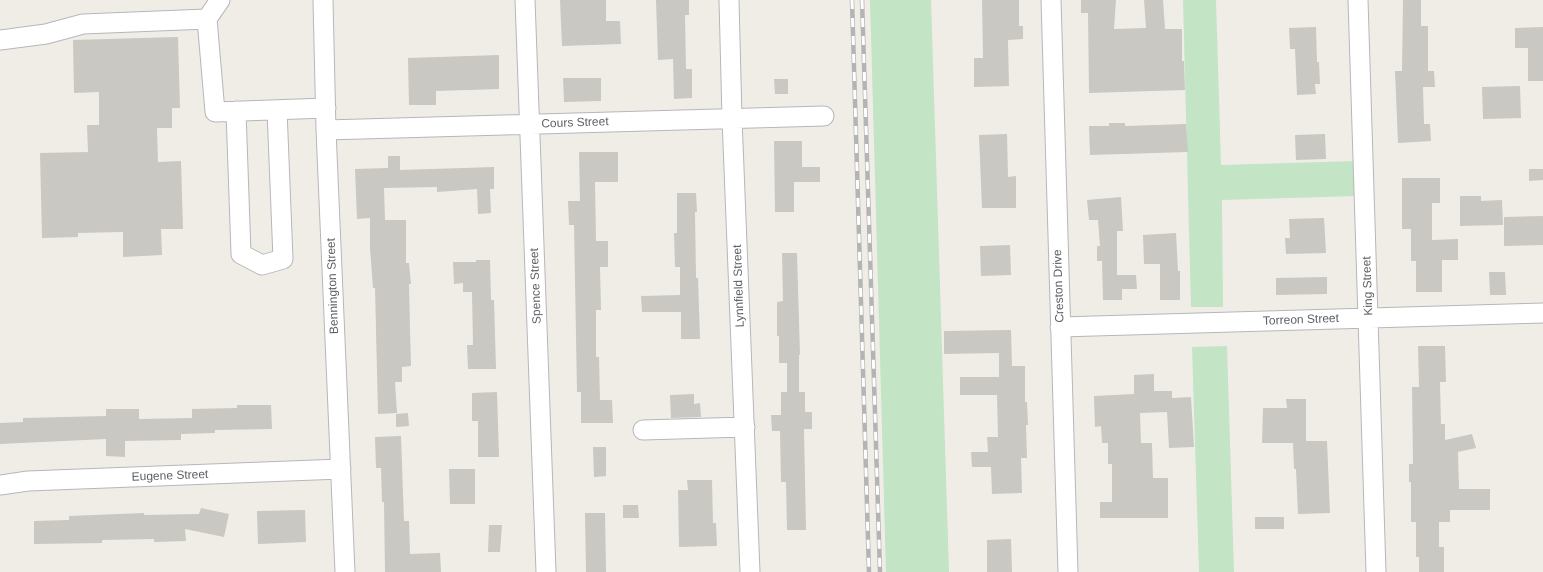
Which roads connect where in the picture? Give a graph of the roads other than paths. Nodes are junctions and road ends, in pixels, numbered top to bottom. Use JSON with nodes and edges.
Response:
{"nodes":[{"id":1,"x":220,"y":0,"type":"edge"},
{"id":2,"x":323,"y":0,"type":"edge"},
{"id":3,"x":525,"y":0,"type":"edge"},
{"id":4,"x":729,"y":0,"type":"edge"},
{"id":5,"x":1051,"y":0,"type":"edge"},
{"id":6,"x":1358,"y":0,"type":"edge"},
{"id":7,"x":207,"y":19,"type":"junction"},
{"id":8,"x":0,"y":40,"type":"edge"},
{"id":9,"x":326,"y":108,"type":"junction"},
{"id":10,"x":277,"y":110,"type":"junction"},
{"id":11,"x":236,"y":111,"type":"junction"},
{"id":12,"x":824,"y":116,"type":"dead end"},
{"id":13,"x":732,"y":118,"type":"junction"},
{"id":14,"x":530,"y":125,"type":"junction"},
{"id":15,"x":326,"y":130,"type":"junction"},
{"id":16,"x":1543,"y":313,"type":"edge"},
{"id":17,"x":1369,"y":318,"type":"junction"},
{"id":18,"x":1060,"y":327,"type":"junction"},
{"id":19,"x":745,"y":428,"type":"junction"},
{"id":20,"x":643,"y":430,"type":"dead end"},
{"id":21,"x":341,"y":469,"type":"junction"},
{"id":22,"x":0,"y":485,"type":"edge"},
{"id":23,"x":345,"y":572,"type":"edge"},
{"id":24,"x":546,"y":572,"type":"edge"},
{"id":25,"x":750,"y":572,"type":"edge"},
{"id":26,"x":1068,"y":572,"type":"edge"},
{"id":27,"x":1376,"y":572,"type":"edge"}],
"edges":[{"from":1,"to":7,"type":"street"},
{"from":2,"to":9,"type":"street","name":"Bennington Street"},
{"from":3,"to":14,"type":"street","name":"Spence Street"},
{"from":4,"to":13,"type":"street","name":"Lynnfield Street"},
{"from":5,"to":18,"type":"street","name":"Creston Drive"},
{"from":6,"to":17,"type":"street","name":"King Street"},
{"from":7,"to":8,"type":"street"},
{"from":7,"to":11,"type":"street"},
{"from":9,"to":10,"type":"street"},
{"from":9,"to":15,"type":"street","name":"Bennington Street"},
{"from":10,"to":11,"type":"street"},
{"from":10,"to":11,"type":"street"},
{"from":12,"to":13,"type":"street","name":"Cours Street"},
{"from":13,"to":14,"type":"street","name":"Cours Street"},
{"from":13,"to":19,"type":"street","name":"Lynnfield Street"},
{"from":14,"to":15,"type":"street","name":"Cours Street"},
{"from":14,"to":24,"type":"street","name":"Spence Street"},
{"from":15,"to":21,"type":"street","name":"Bennington Street"},
{"from":16,"to":17,"type":"street","name":"Torreon Street"},
{"from":17,"to":18,"type":"street","name":"Torreon Street"},
{"from":17,"to":27,"type":"street","name":"King Street"},
{"from":18,"to":26,"type":"street","name":"Creston Drive"},
{"from":19,"to":20,"type":"street"},
{"from":19,"to":25,"type":"street","name":"Lynnfield Street"},
{"from":21,"to":22,"type":"street","name":"Eugene Street"},
{"from":21,"to":23,"type":"street","name":"Bennington Street"}]}
